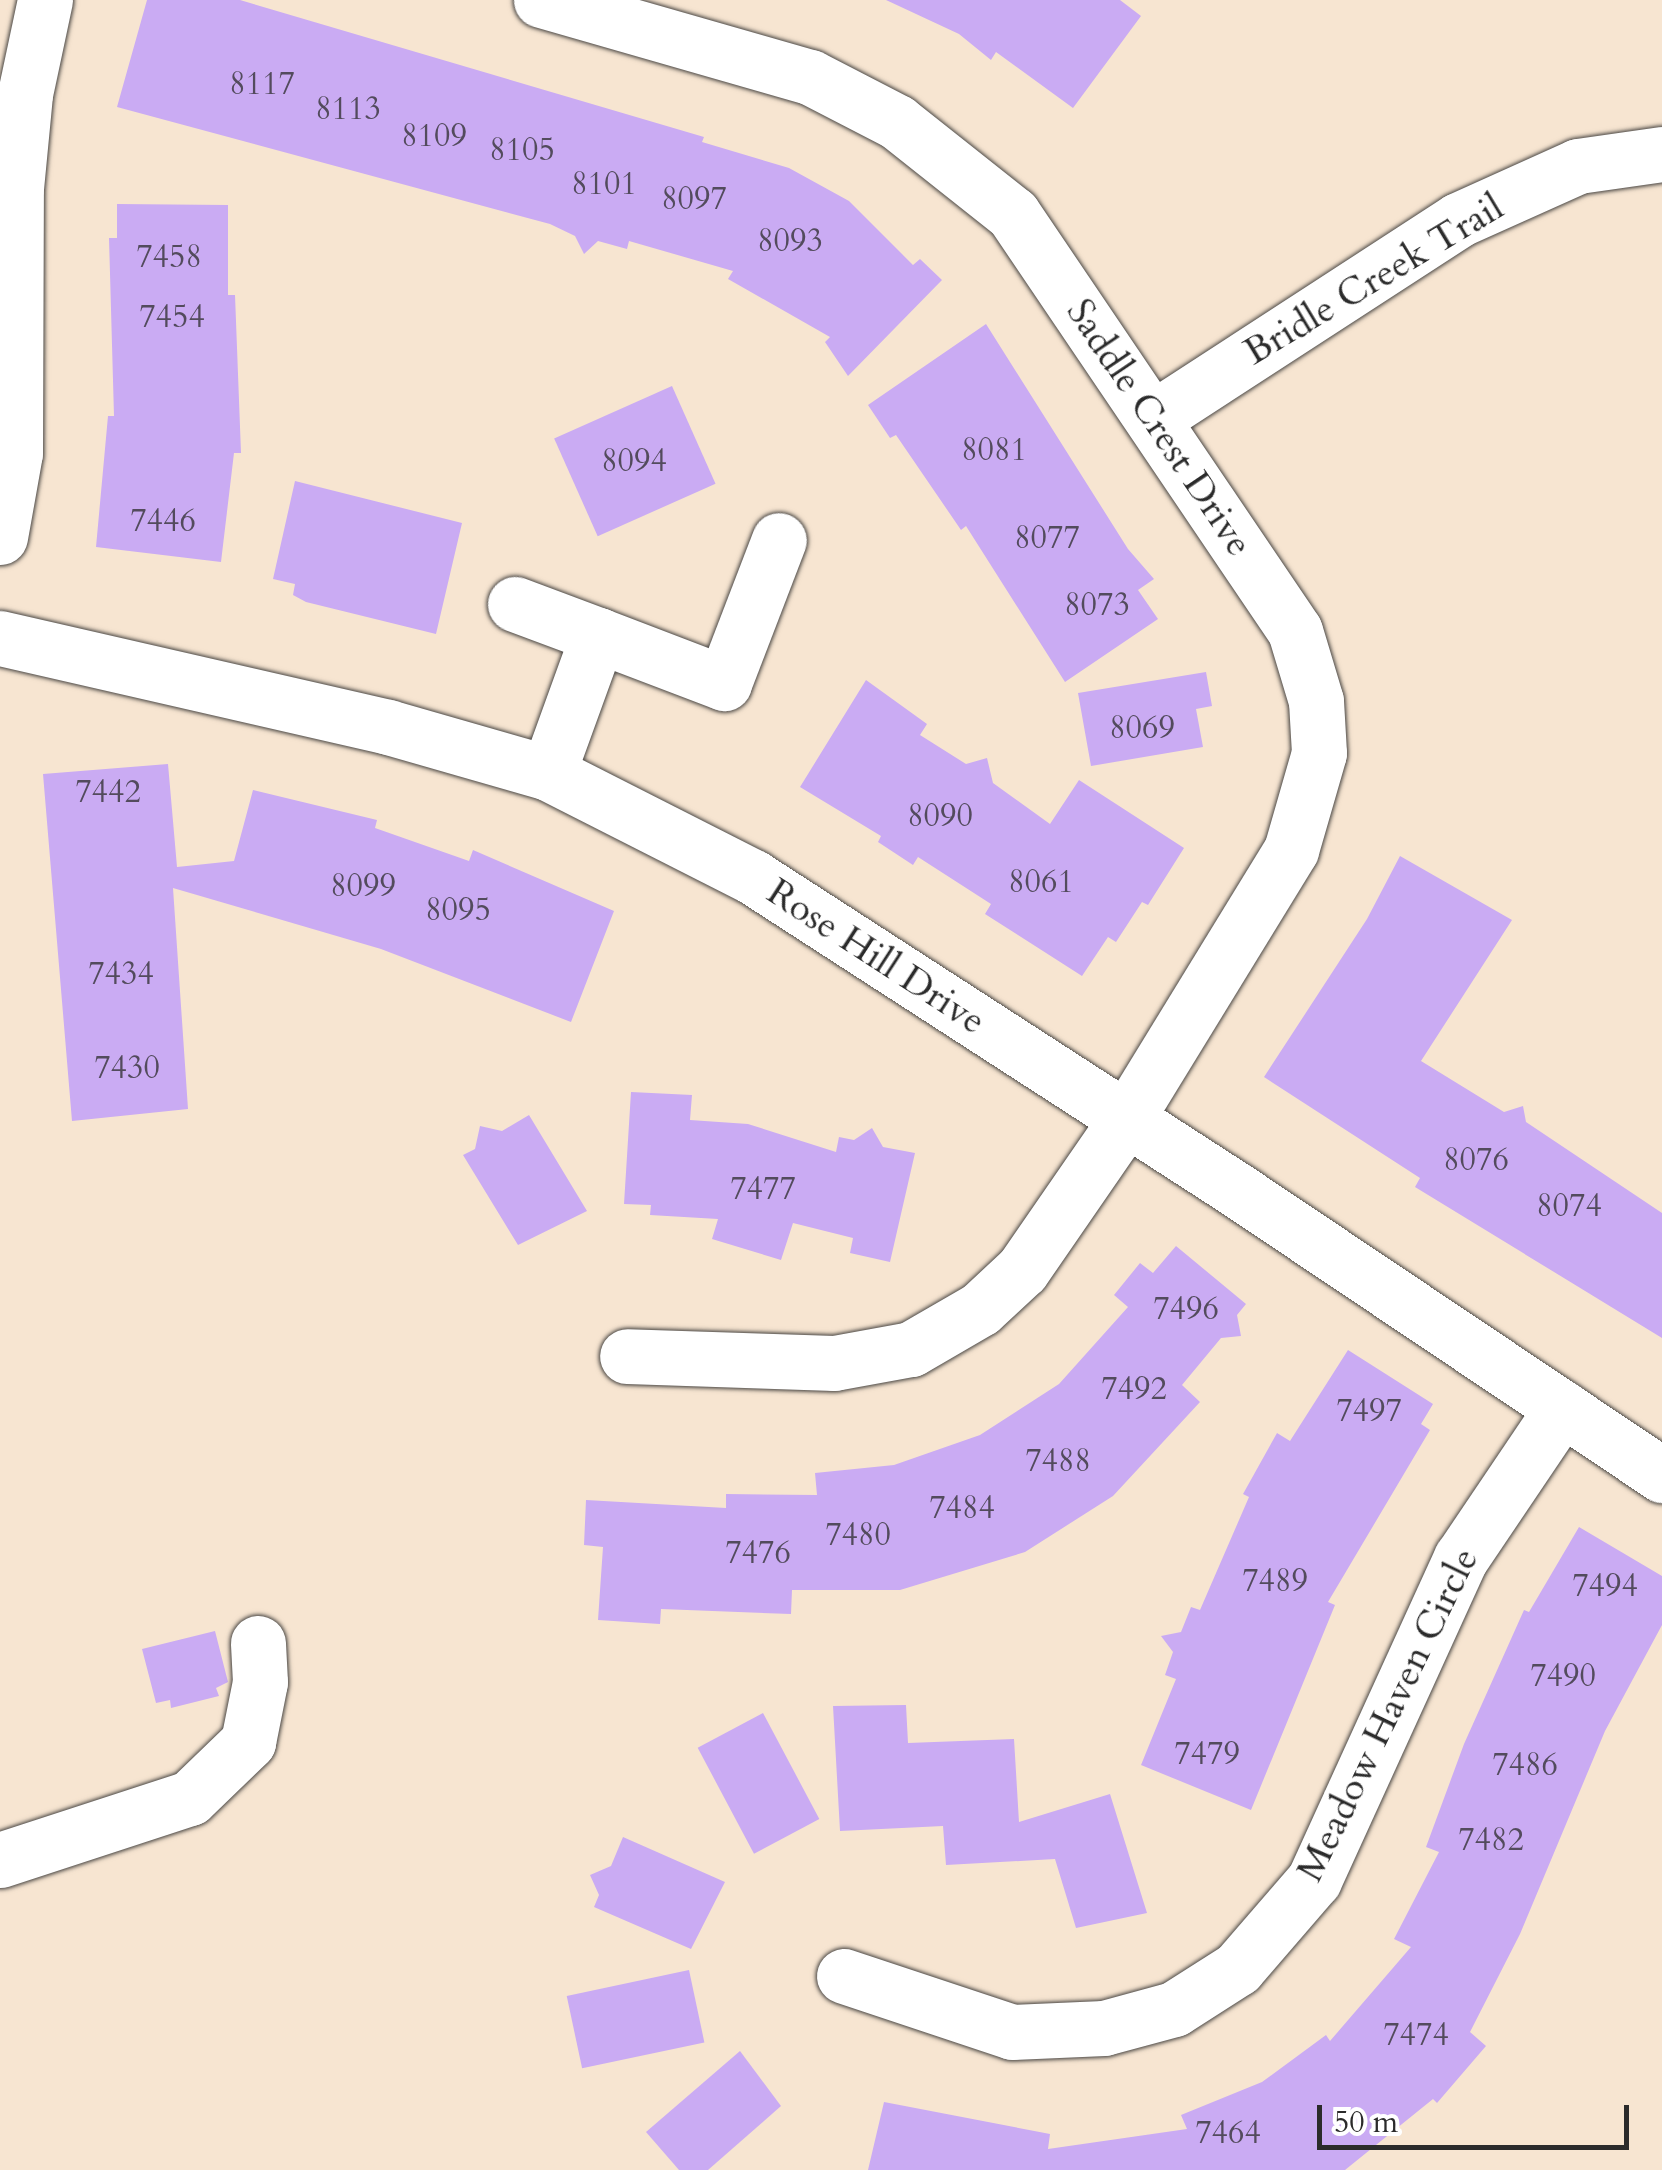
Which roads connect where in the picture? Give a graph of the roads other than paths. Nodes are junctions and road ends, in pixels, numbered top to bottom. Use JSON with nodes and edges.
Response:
{"nodes":[{"id":1,"x":45,"y":0,"type":"edge"},
{"id":2,"x":541,"y":0,"type":"edge"},
{"id":3,"x":1662,"y":154,"type":"edge"},
{"id":4,"x":1155,"y":418,"type":"junction"},
{"id":5,"x":0,"y":537,"type":"edge"},
{"id":6,"x":780,"y":540,"type":"dead end"},
{"id":7,"x":515,"y":604,"type":"dead end"},
{"id":8,"x":598,"y":635,"type":"junction"},
{"id":9,"x":0,"y":638,"type":"edge"},
{"id":10,"x":548,"y":773,"type":"junction"},
{"id":11,"x":1127,"y":1118,"type":"junction"},
{"id":12,"x":627,"y":1356,"type":"dead end"},
{"id":13,"x":1562,"y":1408,"type":"junction"},
{"id":14,"x":1662,"y":1475,"type":"edge"},
{"id":15,"x":258,"y":1643,"type":"dead end"},
{"id":16,"x":0,"y":1860,"type":"edge"},
{"id":17,"x":844,"y":1976,"type":"dead end"}],
"edges":[{"from":1,"to":5,"type":"street"},
{"from":2,"to":4,"type":"street","name":"Saddle Crest Drive"},
{"from":3,"to":4,"type":"street","name":"Bridle Creek Trail"},
{"from":4,"to":11,"type":"street","name":"Saddle Crest Drive"},
{"from":6,"to":8,"type":"street"},
{"from":7,"to":8,"type":"street"},
{"from":8,"to":10,"type":"street"},
{"from":9,"to":10,"type":"street","name":"Rose Hill Drive"},
{"from":10,"to":11,"type":"street","name":"Rose Hill Drive"},
{"from":11,"to":12,"type":"street","name":"Saddle Crest Drive"},
{"from":11,"to":13,"type":"street","name":"Rose Hill Drive"},
{"from":13,"to":14,"type":"street","name":"Rose Hill Drive"},
{"from":13,"to":17,"type":"street","name":"Meadow Haven Circle"},
{"from":15,"to":16,"type":"street"}]}
